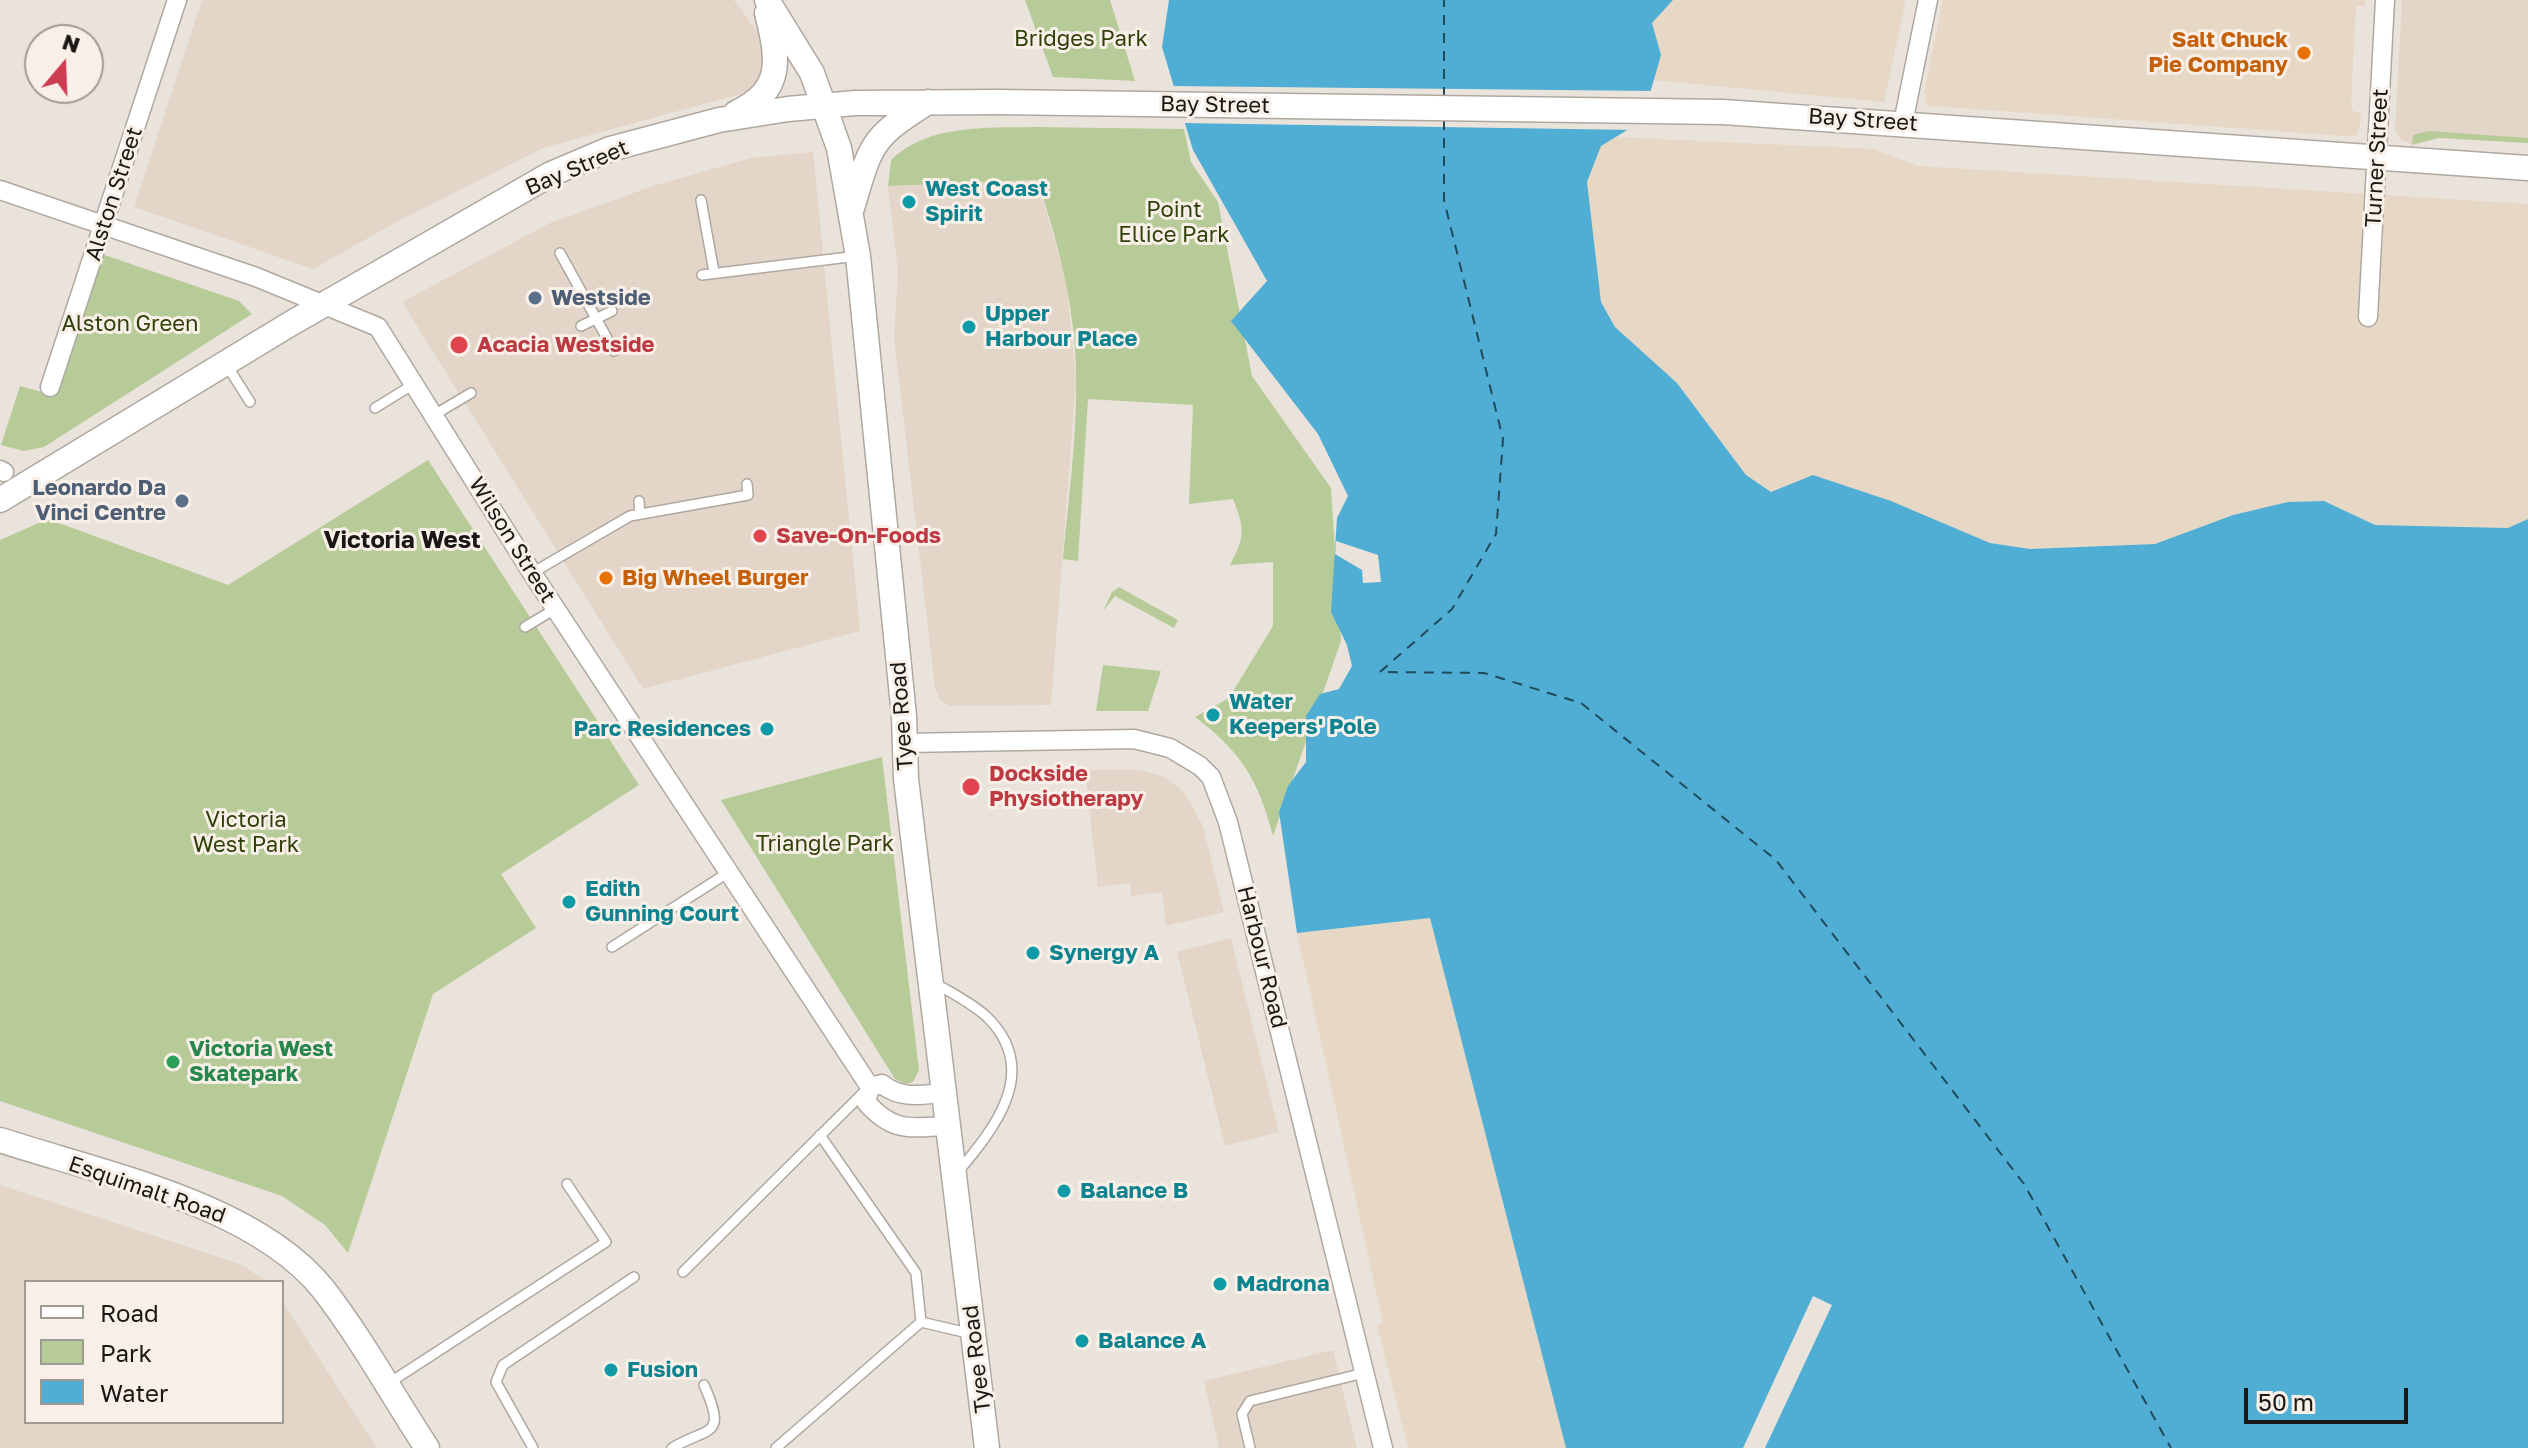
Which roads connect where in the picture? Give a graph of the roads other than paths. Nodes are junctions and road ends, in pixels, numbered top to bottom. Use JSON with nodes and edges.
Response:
{"nodes":[{"id":1,"x":177,"y":0,"type":"edge"},
{"id":2,"x":765,"y":0,"type":"edge"},
{"id":3,"x":1928,"y":0,"type":"edge"},
{"id":4,"x":2385,"y":0,"type":"edge"},
{"id":5,"x":928,"y":102,"type":"junction"},
{"id":6,"x":826,"y":105,"type":"junction"},
{"id":7,"x":719,"y":120,"type":"junction"},
{"id":8,"x":1903,"y":123,"type":"junction"},
{"id":9,"x":2378,"y":159,"type":"junction"},
{"id":10,"x":2528,"y":168,"type":"edge"},
{"id":11,"x":0,"y":190,"type":"edge"},
{"id":12,"x":701,"y":200,"type":"dead end"},
{"id":13,"x":850,"y":215,"type":"junction"},
{"id":14,"x":104,"y":227,"type":"junction"},
{"id":15,"x":560,"y":253,"type":"dead end"},
{"id":16,"x":858,"y":256,"type":"junction"},
{"id":17,"x":714,"y":272,"type":"junction"},
{"id":18,"x":702,"y":275,"type":"dead end"},
{"id":19,"x":326,"y":303,"type":"junction"},
{"id":20,"x":612,"y":311,"type":"dead end"},
{"id":21,"x":2368,"y":317,"type":"dead end"},
{"id":22,"x":596,"y":319,"type":"junction"},
{"id":23,"x":581,"y":326,"type":"dead end"},
{"id":24,"x":614,"y":351,"type":"dead end"},
{"id":25,"x":225,"y":363,"type":"junction"},
{"id":26,"x":414,"y":384,"type":"junction"},
{"id":27,"x":50,"y":387,"type":"dead end"},
{"id":28,"x":471,"y":393,"type":"dead end"},
{"id":29,"x":250,"y":402,"type":"dead end"},
{"id":30,"x":375,"y":408,"type":"dead end"},
{"id":31,"x":434,"y":415,"type":"junction"},
{"id":32,"x":747,"y":484,"type":"dead end"},
{"id":33,"x":0,"y":500,"type":"edge"},
{"id":34,"x":639,"y":501,"type":"dead end"},
{"id":35,"x":640,"y":514,"type":"junction"},
{"id":36,"x":532,"y":573,"type":"junction"},
{"id":37,"x":555,"y":609,"type":"junction"},
{"id":38,"x":525,"y":627,"type":"dead end"},
{"id":39,"x":904,"y":743,"type":"junction"},
{"id":40,"x":729,"y":872,"type":"junction"},
{"id":41,"x":612,"y":947,"type":"dead end"},
{"id":42,"x":929,"y":980,"type":"junction"},
{"id":43,"x":870,"y":1087,"type":"junction"},
{"id":44,"x":942,"y":1093,"type":"junction"},
{"id":45,"x":946,"y":1126,"type":"junction"},
{"id":46,"x":820,"y":1135,"type":"junction"},
{"id":47,"x":0,"y":1140,"type":"edge"},
{"id":48,"x":952,"y":1179,"type":"junction"},
{"id":49,"x":567,"y":1184,"type":"dead end"},
{"id":50,"x":683,"y":1272,"type":"dead end"},
{"id":51,"x":634,"y":1277,"type":"dead end"},
{"id":52,"x":921,"y":1322,"type":"junction"},
{"id":53,"x":975,"y":1335,"type":"junction"},
{"id":54,"x":1365,"y":1373,"type":"junction"},
{"id":55,"x":386,"y":1385,"type":"junction"},
{"id":56,"x":704,"y":1385,"type":"dead end"},
{"id":57,"x":427,"y":1448,"type":"edge"},
{"id":58,"x":533,"y":1448,"type":"edge"},
{"id":59,"x":672,"y":1448,"type":"edge"},
{"id":60,"x":776,"y":1448,"type":"edge"},
{"id":61,"x":987,"y":1448,"type":"edge"},
{"id":62,"x":1250,"y":1448,"type":"edge"},
{"id":63,"x":1383,"y":1448,"type":"edge"}],
"edges":[{"from":1,"to":14,"type":"street","name":"Alston Street"},
{"from":2,"to":6,"type":"main road","name":"Tyee Road"},
{"from":2,"to":7,"type":"main road"},
{"from":3,"to":8,"type":"street"},
{"from":4,"to":9,"type":"street","name":"Turner Street"},
{"from":5,"to":6,"type":"main road","name":"Bay Street"},
{"from":5,"to":8,"type":"main road","name":"Bay Street"},
{"from":5,"to":13,"type":"main road"},
{"from":6,"to":7,"type":"main road","name":"Bay Street"},
{"from":6,"to":13,"type":"main road","name":"Tyee Road"},
{"from":7,"to":19,"type":"main road","name":"Bay Street"},
{"from":8,"to":9,"type":"main road","name":"Bay Street"},
{"from":9,"to":10,"type":"main road","name":"Bay Street"},
{"from":9,"to":21,"type":"street","name":"Turner Street"},
{"from":11,"to":14,"type":"street","name":"Wilson Street"},
{"from":12,"to":17,"type":"lane"},
{"from":13,"to":16,"type":"main road","name":"Tyee Road"},
{"from":14,"to":19,"type":"street","name":"Wilson Street"},
{"from":14,"to":27,"type":"street","name":"Alston Street"},
{"from":15,"to":22,"type":"lane"},
{"from":16,"to":17,"type":"lane"},
{"from":16,"to":39,"type":"main road","name":"Tyee Road"},
{"from":17,"to":18,"type":"lane"},
{"from":19,"to":25,"type":"main road","name":"Bay Street"},
{"from":19,"to":26,"type":"street","name":"Wilson Street"},
{"from":20,"to":22,"type":"lane"},
{"from":22,"to":23,"type":"lane"},
{"from":22,"to":24,"type":"lane"},
{"from":25,"to":29,"type":"lane"},
{"from":25,"to":33,"type":"main road","name":"Bay Street"},
{"from":26,"to":30,"type":"lane"},
{"from":26,"to":31,"type":"street","name":"Wilson Street"},
{"from":28,"to":31,"type":"lane"},
{"from":31,"to":36,"type":"street","name":"Wilson Street"},
{"from":32,"to":35,"type":"lane"},
{"from":34,"to":35,"type":"lane"},
{"from":35,"to":36,"type":"lane"},
{"from":36,"to":37,"type":"street","name":"Wilson Street"},
{"from":37,"to":38,"type":"lane"},
{"from":37,"to":40,"type":"street","name":"Wilson Street"},
{"from":39,"to":42,"type":"main road","name":"Tyee Road"},
{"from":39,"to":54,"type":"street","name":"Harbour Road"},
{"from":40,"to":41,"type":"lane"},
{"from":40,"to":43,"type":"street","name":"Wilson Street"},
{"from":42,"to":44,"type":"main road","name":"Tyee Road"},
{"from":42,"to":48,"type":"lane"},
{"from":43,"to":44,"type":"street"},
{"from":43,"to":45,"type":"street","name":"Wilson Street"},
{"from":43,"to":46,"type":"lane"},
{"from":44,"to":45,"type":"main road","name":"Tyee Road"},
{"from":45,"to":48,"type":"main road","name":"Tyee Road"},
{"from":46,"to":50,"type":"lane"},
{"from":46,"to":52,"type":"lane"},
{"from":47,"to":55,"type":"main road","name":"Esquimalt Road"},
{"from":48,"to":53,"type":"main road","name":"Tyee Road"},
{"from":49,"to":55,"type":"lane"},
{"from":51,"to":58,"type":"lane"},
{"from":52,"to":53,"type":"lane"},
{"from":52,"to":60,"type":"lane"},
{"from":53,"to":61,"type":"main road","name":"Tyee Road"},
{"from":54,"to":62,"type":"lane"},
{"from":54,"to":63,"type":"street","name":"Harbour Road"},
{"from":55,"to":57,"type":"main road","name":"Esquimalt Road"},
{"from":56,"to":59,"type":"lane"}]}
